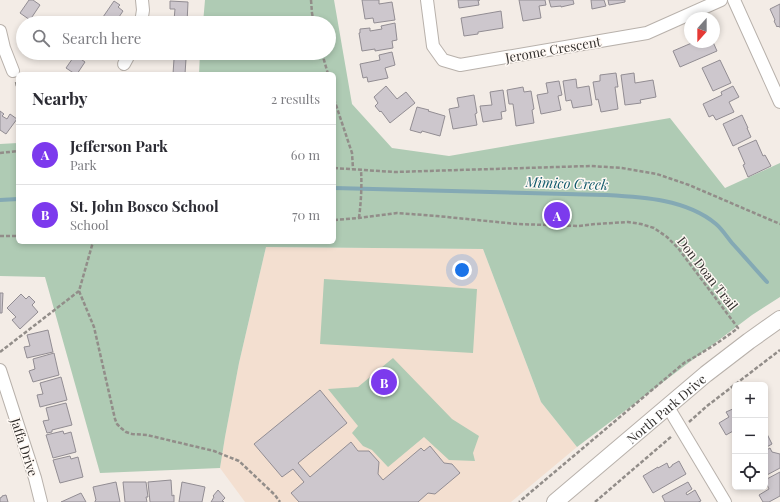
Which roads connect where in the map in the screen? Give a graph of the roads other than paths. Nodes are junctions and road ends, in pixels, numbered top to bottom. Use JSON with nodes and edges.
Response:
{"nodes":[{"id":1,"x":142,"y":0,"type":"edge"},
{"id":2,"x":427,"y":0,"type":"edge"},
{"id":3,"x":721,"y":0,"type":"edge"},
{"id":4,"x":734,"y":0,"type":"edge"},
{"id":5,"x":142,"y":16,"type":"edge"},
{"id":6,"x":0,"y":31,"type":"edge"},
{"id":7,"x":13,"y":71,"type":"dead end"},
{"id":8,"x":780,"y":102,"type":"edge"},
{"id":9,"x":780,"y":320,"type":"edge"},
{"id":10,"x":0,"y":370,"type":"edge"},
{"id":11,"x":668,"y":407,"type":"junction"},
{"id":12,"x":41,"y":502,"type":"edge"},
{"id":13,"x":555,"y":502,"type":"edge"},
{"id":14,"x":725,"y":502,"type":"edge"}],
"edges":[{"from":1,"to":5,"type":"street"},
{"from":2,"to":3,"type":"street","name":"Jerome Crescent"},
{"from":4,"to":8,"type":"street"},
{"from":6,"to":7,"type":"street"},
{"from":9,"to":11,"type":"main road","name":"North Park Drive"},
{"from":10,"to":12,"type":"street","name":"Jaffa Drive"},
{"from":11,"to":13,"type":"main road","name":"North Park Drive"},
{"from":11,"to":14,"type":"street"}]}
